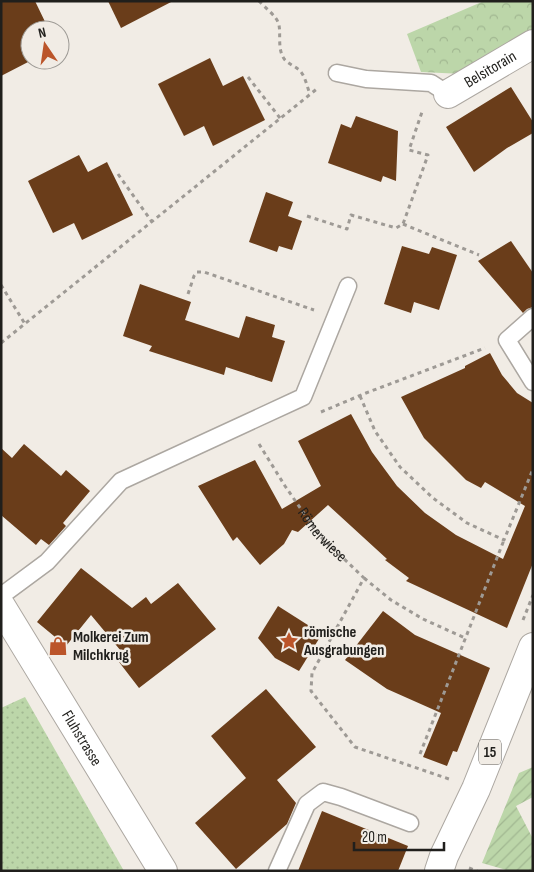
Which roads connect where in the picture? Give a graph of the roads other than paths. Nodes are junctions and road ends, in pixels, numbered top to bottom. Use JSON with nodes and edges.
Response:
{"nodes":[{"id":1,"x":533,"y":44,"type":"edge"},
{"id":2,"x":336,"y":73,"type":"road end"},
{"id":3,"x":440,"y":89,"type":"joint"},
{"id":4,"x":348,"y":286,"type":"dead end"},
{"id":5,"x":533,"y":317,"type":"edge"},
{"id":6,"x":533,"y":382,"type":"edge"},
{"id":7,"x":1,"y":596,"type":"edge"},
{"id":8,"x":1,"y":606,"type":"edge"},
{"id":9,"x":533,"y":647,"type":"edge"},
{"id":10,"x":410,"y":823,"type":"dead end"},
{"id":11,"x":452,"y":867,"type":"edge"},
{"id":12,"x":163,"y":871,"type":"edge"},
{"id":13,"x":278,"y":871,"type":"edge"}],
"edges":[{"from":1,"to":3,"type":"street","name":"Belsitorain"},
{"from":2,"to":3,"type":"lane"},
{"from":4,"to":7,"type":"lane"},
{"from":5,"to":6,"type":"lane"},
{"from":8,"to":12,"type":"street","name":"Fluhstrasse"},
{"from":9,"to":11,"type":"street","number":"15"},
{"from":10,"to":13,"type":"lane"}]}
